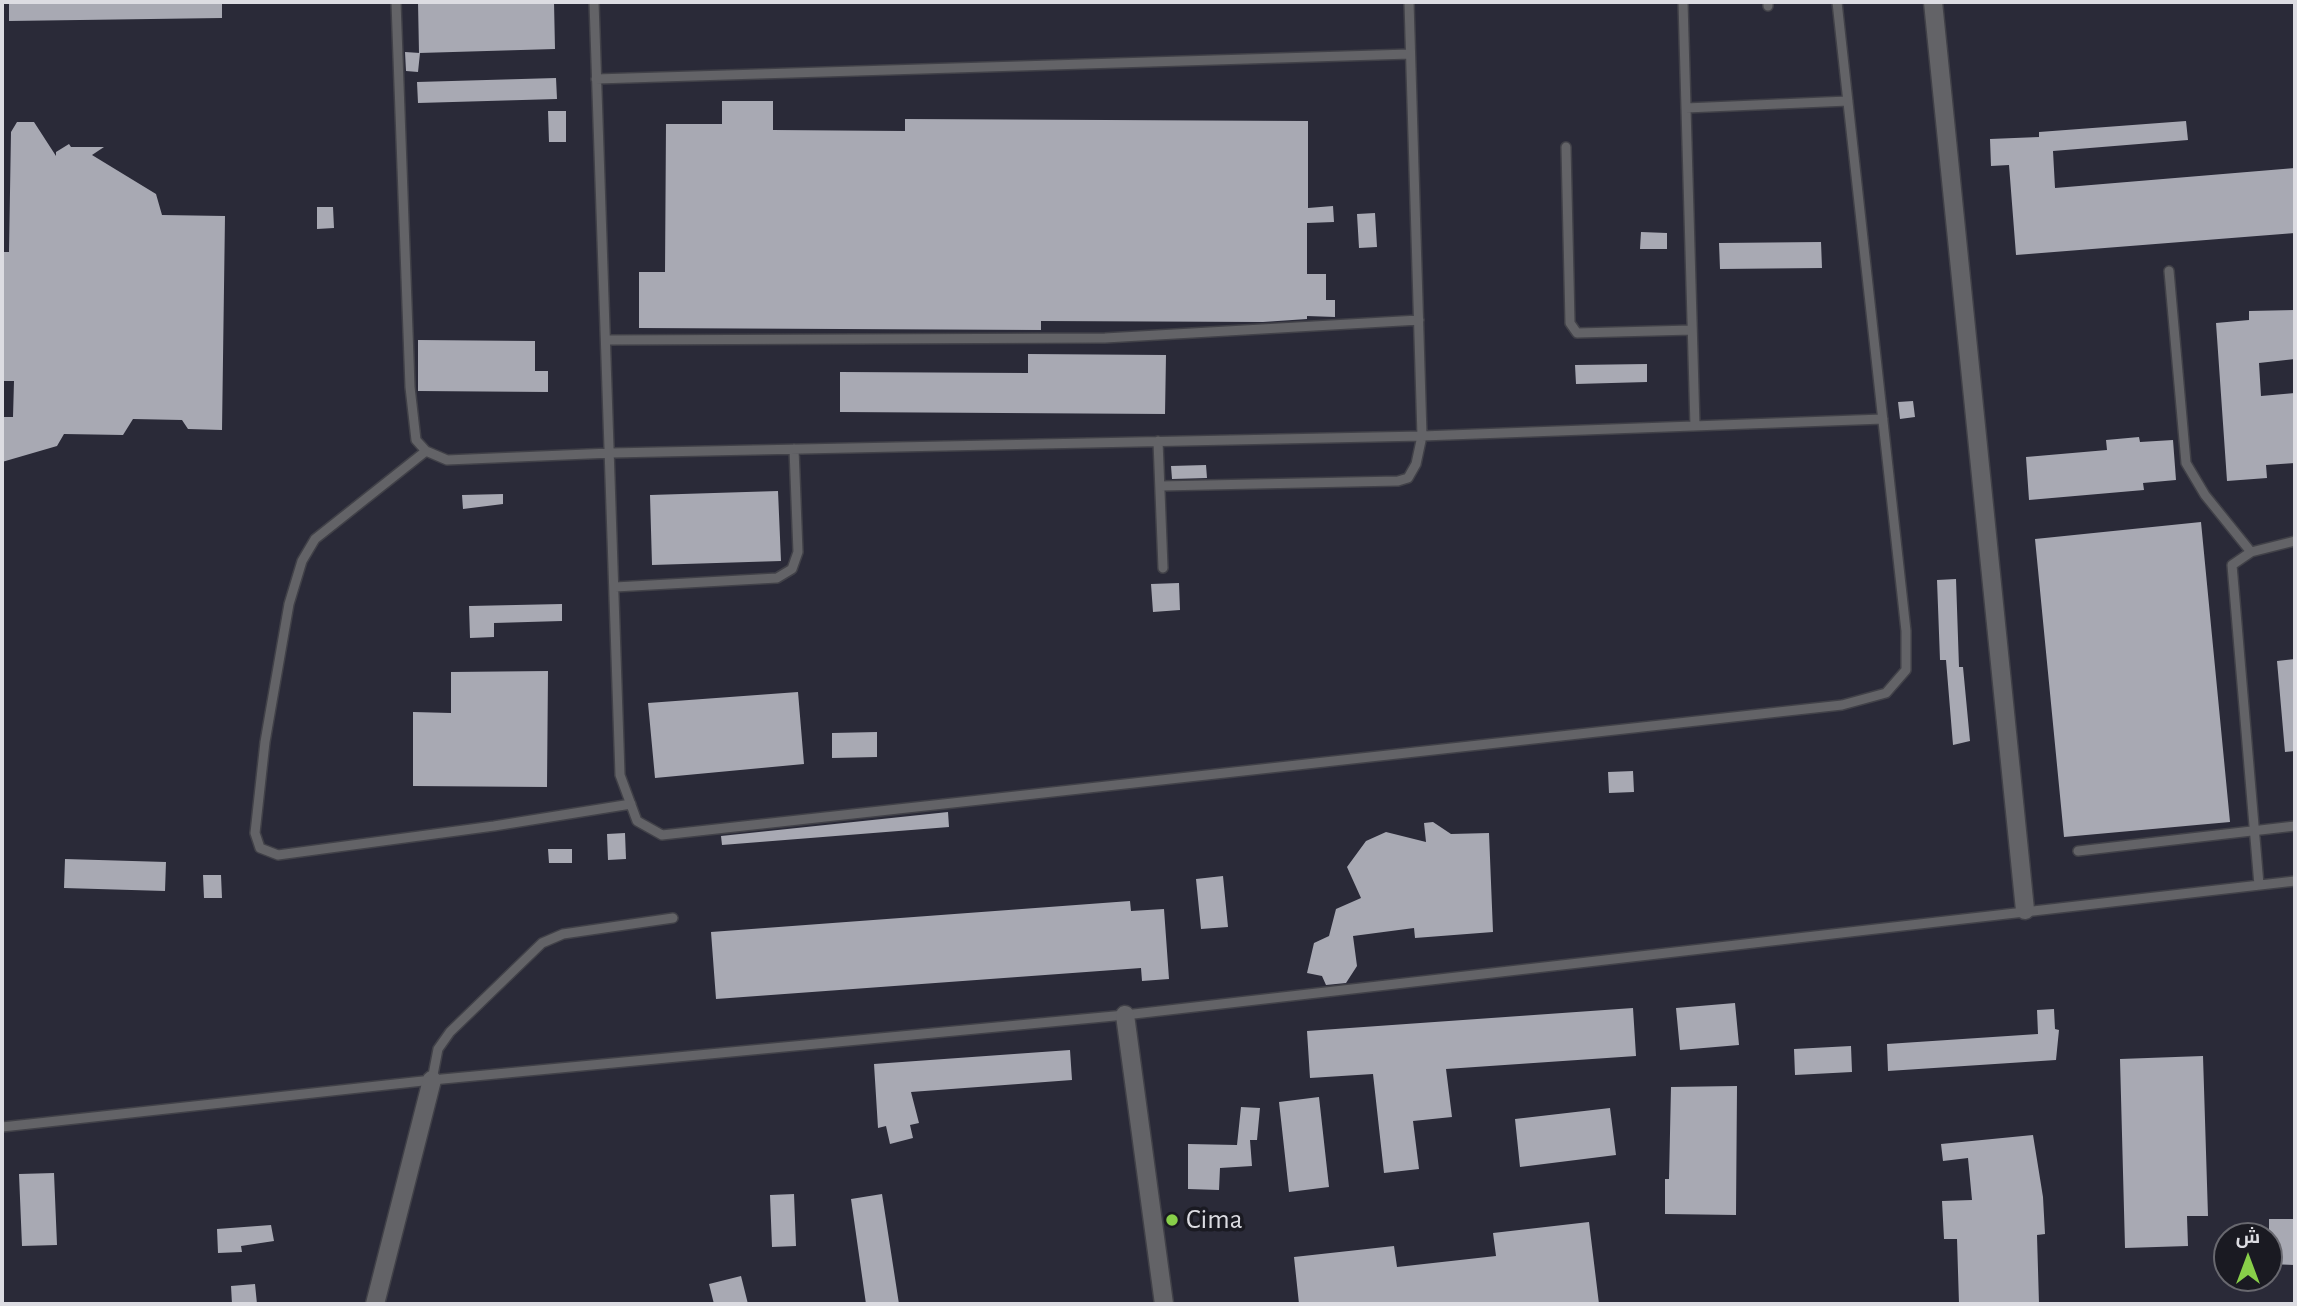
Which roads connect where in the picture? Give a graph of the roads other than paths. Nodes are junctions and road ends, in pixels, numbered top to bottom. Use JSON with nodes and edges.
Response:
{"nodes":[{"id":1,"x":396,"y":2,"type":"edge"},
{"id":2,"x":594,"y":2,"type":"edge"},
{"id":3,"x":1409,"y":2,"type":"edge"},
{"id":4,"x":1683,"y":2,"type":"edge"},
{"id":5,"x":1837,"y":2,"type":"edge"},
{"id":6,"x":1933,"y":2,"type":"edge"},
{"id":7,"x":1410,"y":54,"type":"junction"},
{"id":8,"x":596,"y":79,"type":"junction"},
{"id":9,"x":1848,"y":101,"type":"junction"},
{"id":10,"x":1686,"y":108,"type":"junction"},
{"id":11,"x":1566,"y":148,"type":"dead end"},
{"id":12,"x":2169,"y":271,"type":"dead end"},
{"id":13,"x":1419,"y":320,"type":"junction"},
{"id":14,"x":1692,"y":330,"type":"junction"},
{"id":15,"x":607,"y":340,"type":"junction"},
{"id":16,"x":1882,"y":419,"type":"junction"},
{"id":17,"x":1695,"y":426,"type":"junction"},
{"id":18,"x":1422,"y":436,"type":"junction"},
{"id":19,"x":1158,"y":441,"type":"junction"},
{"id":20,"x":794,"y":449,"type":"junction"},
{"id":21,"x":426,"y":451,"type":"junction"},
{"id":22,"x":611,"y":453,"type":"junction"},
{"id":23,"x":1160,"y":486,"type":"junction"},
{"id":24,"x":2295,"y":541,"type":"edge"},
{"id":25,"x":2251,"y":552,"type":"junction"},
{"id":26,"x":1163,"y":568,"type":"dead end"},
{"id":27,"x":615,"y":587,"type":"junction"},
{"id":28,"x":631,"y":804,"type":"junction"},
{"id":29,"x":2295,"y":826,"type":"edge"},
{"id":30,"x":2254,"y":830,"type":"junction"},
{"id":31,"x":2078,"y":852,"type":"dead end"},
{"id":32,"x":2295,"y":881,"type":"edge"},
{"id":33,"x":2259,"y":885,"type":"junction"},
{"id":34,"x":2025,"y":910,"type":"junction"},
{"id":35,"x":673,"y":918,"type":"dead end"},
{"id":36,"x":1125,"y":1015,"type":"junction"},
{"id":37,"x":432,"y":1080,"type":"junction"},
{"id":38,"x":2,"y":1127,"type":"edge"},
{"id":39,"x":375,"y":1304,"type":"edge"},
{"id":40,"x":1164,"y":1304,"type":"edge"}],
"edges":[{"from":1,"to":21,"type":"lane"},
{"from":2,"to":8,"type":"lane"},
{"from":3,"to":7,"type":"lane"},
{"from":4,"to":10,"type":"lane"},
{"from":5,"to":9,"type":"lane"},
{"from":6,"to":34,"type":"street"},
{"from":7,"to":8,"type":"lane"},
{"from":7,"to":13,"type":"lane"},
{"from":8,"to":15,"type":"lane"},
{"from":9,"to":10,"type":"lane"},
{"from":9,"to":16,"type":"lane"},
{"from":10,"to":14,"type":"lane"},
{"from":11,"to":14,"type":"lane"},
{"from":12,"to":25,"type":"lane"},
{"from":13,"to":15,"type":"lane"},
{"from":13,"to":18,"type":"lane"},
{"from":14,"to":17,"type":"lane"},
{"from":15,"to":22,"type":"lane"},
{"from":16,"to":17,"type":"lane"},
{"from":16,"to":28,"type":"lane"},
{"from":17,"to":18,"type":"lane"},
{"from":18,"to":19,"type":"lane"},
{"from":18,"to":23,"type":"lane"},
{"from":19,"to":20,"type":"lane"},
{"from":19,"to":23,"type":"lane"},
{"from":20,"to":22,"type":"lane"},
{"from":20,"to":27,"type":"lane"},
{"from":21,"to":22,"type":"lane"},
{"from":21,"to":28,"type":"lane"},
{"from":22,"to":27,"type":"lane"},
{"from":23,"to":26,"type":"lane"},
{"from":24,"to":25,"type":"lane"},
{"from":25,"to":30,"type":"lane"},
{"from":27,"to":28,"type":"lane"},
{"from":29,"to":30,"type":"lane"},
{"from":30,"to":31,"type":"lane"},
{"from":30,"to":33,"type":"lane"},
{"from":32,"to":33,"type":"lane"},
{"from":33,"to":34,"type":"lane"},
{"from":34,"to":36,"type":"lane"},
{"from":35,"to":37,"type":"lane"},
{"from":36,"to":37,"type":"lane"},
{"from":36,"to":40,"type":"street"},
{"from":37,"to":38,"type":"lane"},
{"from":37,"to":39,"type":"street"}]}
